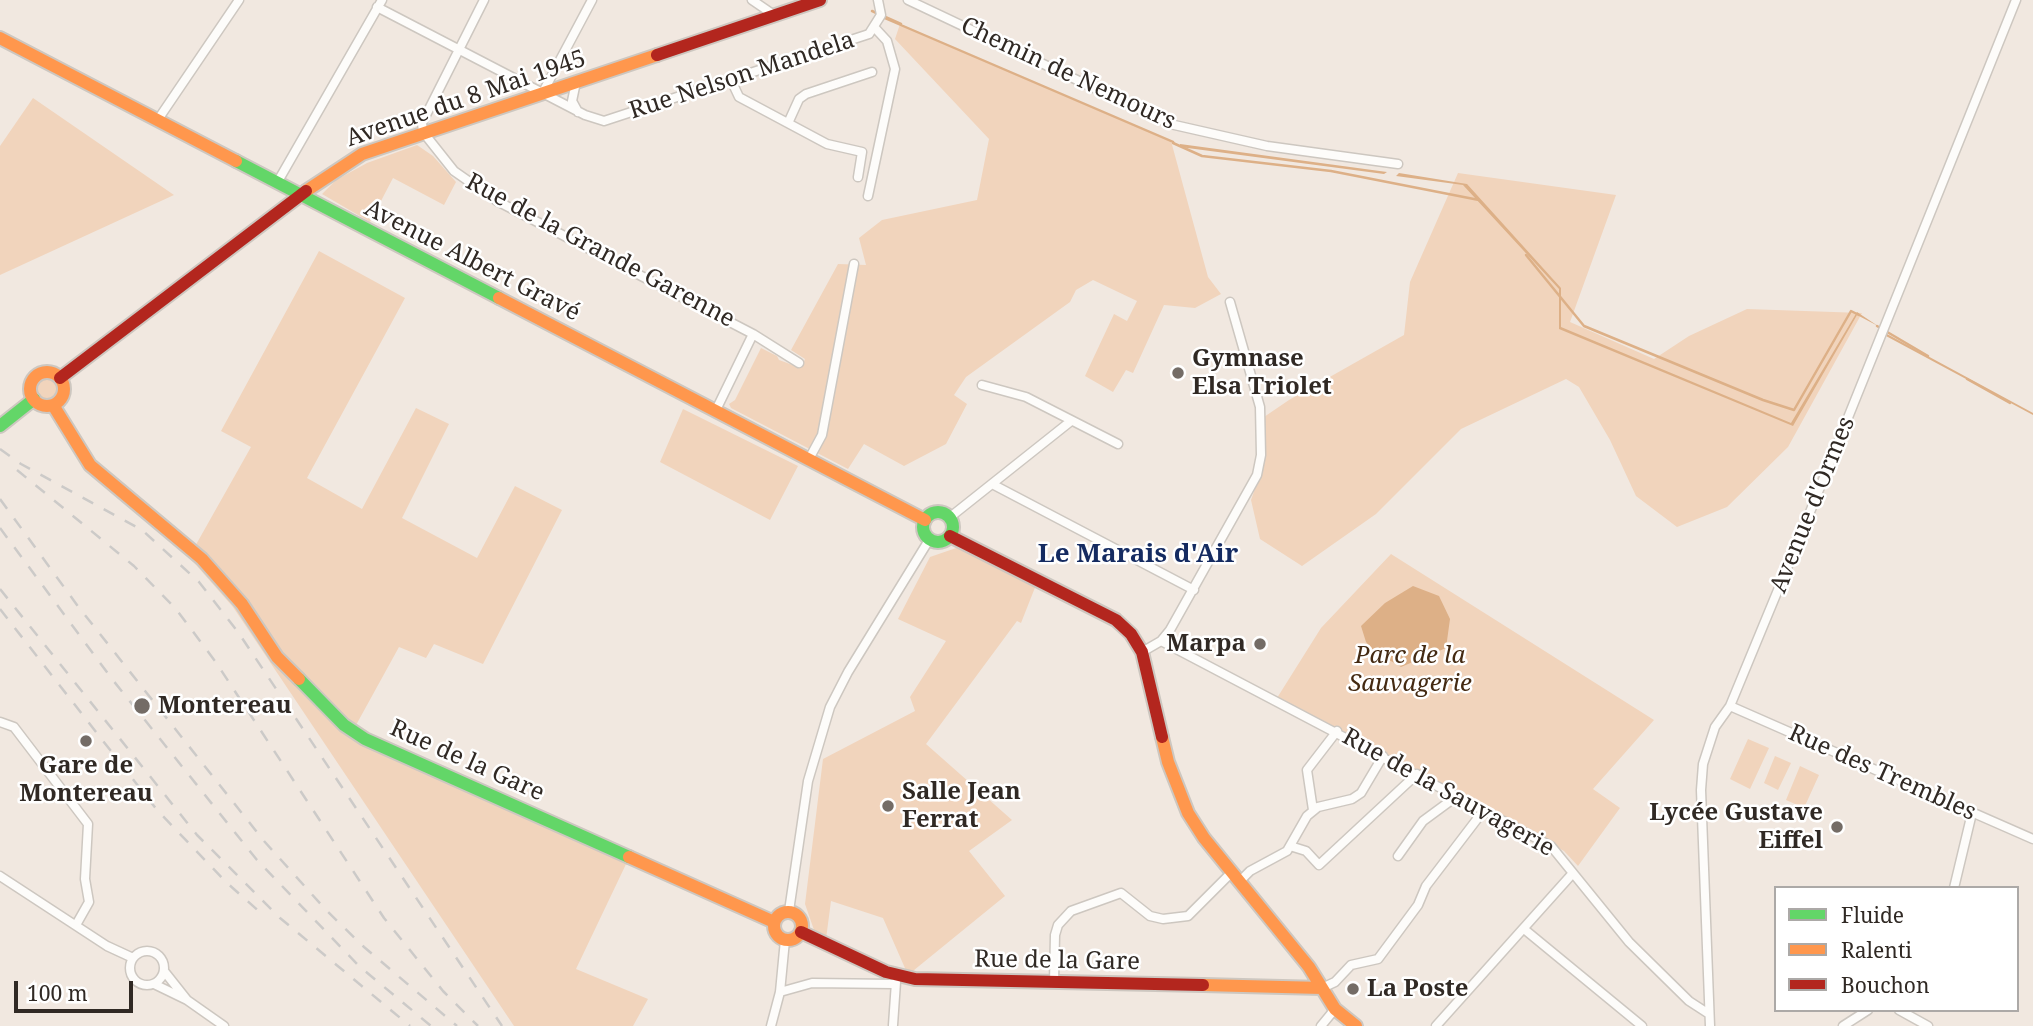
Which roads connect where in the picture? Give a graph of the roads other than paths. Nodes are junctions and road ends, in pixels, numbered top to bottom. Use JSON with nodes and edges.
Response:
{"nodes":[{"id":1,"x":239,"y":0,"type":"edge"},
{"id":2,"x":484,"y":0,"type":"edge"},
{"id":3,"x":592,"y":0,"type":"edge"},
{"id":4,"x":752,"y":0,"type":"edge"},
{"id":5,"x":820,"y":0,"type":"edge"},
{"id":6,"x":908,"y":0,"type":"edge"},
{"id":7,"x":2016,"y":0,"type":"edge"},
{"id":8,"x":881,"y":1,"type":"edge"},
{"id":9,"x":379,"y":4,"type":"edge"},
{"id":10,"x":774,"y":15,"type":"junction"},
{"id":11,"x":875,"y":28,"type":"junction"},
{"id":12,"x":0,"y":38,"type":"edge"},
{"id":13,"x":458,"y":49,"type":"junction"},
{"id":14,"x":872,"y":72,"type":"dead end"},
{"id":15,"x":731,"y":80,"type":"junction"},
{"id":16,"x":576,"y":82,"type":"junction"},
{"id":17,"x":542,"y":94,"type":"junction"},
{"id":18,"x":578,"y":112,"type":"junction"},
{"id":19,"x":157,"y":121,"type":"junction"},
{"id":20,"x":789,"y":121,"type":"junction"},
{"id":21,"x":423,"y":132,"type":"junction"},
{"id":22,"x":1398,"y":164,"type":"dead end"},
{"id":23,"x":858,"y":177,"type":"dead end"},
{"id":24,"x":277,"y":183,"type":"junction"},
{"id":25,"x":300,"y":195,"type":"junction"},
{"id":26,"x":868,"y":196,"type":"dead end"},
{"id":27,"x":854,"y":264,"type":"dead end"},
{"id":28,"x":1230,"y":302,"type":"dead end"},
{"id":29,"x":754,"y":334,"type":"junction"},
{"id":30,"x":800,"y":363,"type":"dead end"},
{"id":31,"x":60,"y":378,"type":"junction"},
{"id":32,"x":982,"y":385,"type":"dead end"},
{"id":33,"x":34,"y":400,"type":"junction"},
{"id":34,"x":53,"y":405,"type":"junction"},
{"id":35,"x":716,"y":410,"type":"junction"},
{"id":36,"x":1071,"y":421,"type":"junction"},
{"id":37,"x":0,"y":426,"type":"edge"},
{"id":38,"x":1118,"y":444,"type":"dead end"},
{"id":39,"x":809,"y":459,"type":"junction"},
{"id":40,"x":992,"y":484,"type":"junction"},
{"id":41,"x":949,"y":517,"type":"junction"},
{"id":42,"x":925,"y":520,"type":"junction"},
{"id":43,"x":950,"y":536,"type":"junction"},
{"id":44,"x":929,"y":540,"type":"junction"},
{"id":45,"x":1194,"y":590,"type":"junction"},
{"id":46,"x":1161,"y":641,"type":"junction"},
{"id":47,"x":1142,"y":652,"type":"junction"},
{"id":48,"x":1731,"y":706,"type":"junction"},
{"id":49,"x":0,"y":722,"type":"edge"},
{"id":50,"x":1337,"y":731,"type":"junction"},
{"id":51,"x":1383,"y":756,"type":"junction"},
{"id":52,"x":1417,"y":775,"type":"junction"},
{"id":53,"x":1457,"y":796,"type":"junction"},
{"id":54,"x":1313,"y":810,"type":"junction"},
{"id":55,"x":1484,"y":810,"type":"junction"},
{"id":56,"x":1972,"y":813,"type":"junction"},
{"id":57,"x":2033,"y":839,"type":"edge"},
{"id":58,"x":1290,"y":846,"type":"junction"},
{"id":59,"x":1398,"y":856,"type":"dead end"},
{"id":60,"x":1573,"y":873,"type":"junction"},
{"id":61,"x":0,"y":876,"type":"edge"},
{"id":62,"x":1236,"y":877,"type":"junction"},
{"id":63,"x":1954,"y":886,"type":"edge"},
{"id":64,"x":789,"y":911,"type":"junction"},
{"id":65,"x":774,"y":922,"type":"junction"},
{"id":66,"x":76,"y":925,"type":"junction"},
{"id":67,"x":1524,"y":929,"type":"junction"},
{"id":68,"x":802,"y":932,"type":"junction"},
{"id":69,"x":785,"y":940,"type":"junction"},
{"id":70,"x":133,"y":958,"type":"junction"},
{"id":71,"x":164,"y":971,"type":"junction"},
{"id":72,"x":897,"y":980,"type":"junction"},
{"id":73,"x":1054,"y":982,"type":"junction"},
{"id":74,"x":154,"y":984,"type":"junction"},
{"id":75,"x":1322,"y":988,"type":"junction"},
{"id":76,"x":780,"y":992,"type":"junction"},
{"id":77,"x":187,"y":1000,"type":"junction"},
{"id":78,"x":1335,"y":1009,"type":"junction"},
{"id":79,"x":1865,"y":1012,"type":"edge"},
{"id":80,"x":1903,"y":1012,"type":"edge"},
{"id":81,"x":1709,"y":1014,"type":"junction"},
{"id":82,"x":893,"y":1025,"type":"edge"},
{"id":83,"x":224,"y":1026,"type":"edge"},
{"id":84,"x":771,"y":1026,"type":"edge"},
{"id":85,"x":1321,"y":1026,"type":"edge"},
{"id":86,"x":1356,"y":1026,"type":"edge"},
{"id":87,"x":1436,"y":1026,"type":"edge"},
{"id":88,"x":1642,"y":1026,"type":"edge"},
{"id":89,"x":1710,"y":1026,"type":"edge"},
{"id":90,"x":1843,"y":1026,"type":"edge"},
{"id":91,"x":1928,"y":1026,"type":"edge"}],
"edges":[{"from":1,"to":19,"type":"street"},
{"from":2,"to":13,"type":"street"},
{"from":3,"to":17,"type":"street"},
{"from":4,"to":10,"type":"street"},
{"from":5,"to":10,"type":"main road","name":"Avenue du 8 Mai 1945"},
{"from":6,"to":22,"type":"street","name":"Chemin de Nemours"},
{"from":7,"to":48,"type":"street","name":"Avenue d'Ormes"},
{"from":8,"to":11,"type":"street","name":"Rue Nelson Mandela"},
{"from":9,"to":13,"type":"street","name":"Rue Nelson Mandela"},
{"from":9,"to":24,"type":"street"},
{"from":10,"to":16,"type":"main road","name":"Avenue du 8 Mai 1945"},
{"from":11,"to":15,"type":"street","name":"Rue Nelson Mandela"},
{"from":11,"to":26,"type":"street"},
{"from":12,"to":19,"type":"main road","name":"Avenue Albert Gravé"},
{"from":13,"to":17,"type":"street","name":"Rue Nelson Mandela"},
{"from":13,"to":21,"type":"street"},
{"from":14,"to":20,"type":"street"},
{"from":15,"to":18,"type":"street","name":"Rue Nelson Mandela"},
{"from":15,"to":20,"type":"street"},
{"from":16,"to":17,"type":"main road","name":"Avenue du 8 Mai 1945"},
{"from":16,"to":18,"type":"street"},
{"from":17,"to":18,"type":"street","name":"Rue Nelson Mandela"},
{"from":17,"to":21,"type":"main road","name":"Avenue du 8 Mai 1945"},
{"from":19,"to":24,"type":"main road","name":"Avenue Albert Gravé"},
{"from":20,"to":23,"type":"street"},
{"from":21,"to":25,"type":"main road","name":"Avenue du 8 Mai 1945"},
{"from":21,"to":29,"type":"street","name":"Rue de la Grande Garenne"},
{"from":24,"to":25,"type":"main road","name":"Avenue Albert Gravé"},
{"from":25,"to":31,"type":"main road","name":"Avenue du 8 Mai 1945"},
{"from":25,"to":35,"type":"main road","name":"Avenue Albert Gravé"},
{"from":27,"to":39,"type":"street"},
{"from":28,"to":45,"type":"street"},
{"from":29,"to":30,"type":"street","name":"Rue de la Grande Garenne"},
{"from":29,"to":35,"type":"street","name":"Rue de la Grande Garenne"},
{"from":31,"to":33,"type":"main road"},
{"from":31,"to":34,"type":"main road"},
{"from":32,"to":36,"type":"street"},
{"from":33,"to":34,"type":"main road"},
{"from":33,"to":37,"type":"main road"},
{"from":34,"to":65,"type":"main road","name":"Rue de la Gare"},
{"from":35,"to":39,"type":"main road","name":"Avenue Albert Gravé"},
{"from":36,"to":38,"type":"street"},
{"from":36,"to":40,"type":"street"},
{"from":39,"to":42,"type":"main road","name":"Avenue Albert Gravé"},
{"from":40,"to":41,"type":"street"},
{"from":40,"to":45,"type":"street"},
{"from":41,"to":42,"type":"main road"},
{"from":41,"to":43,"type":"main road"},
{"from":42,"to":44,"type":"main road"},
{"from":43,"to":44,"type":"main road"},
{"from":43,"to":47,"type":"main road"},
{"from":44,"to":64,"type":"street"},
{"from":45,"to":46,"type":"street"},
{"from":46,"to":47,"type":"street"},
{"from":46,"to":50,"type":"street","name":"Rue de la Sauvagerie"},
{"from":47,"to":62,"type":"main road"},
{"from":48,"to":56,"type":"street","name":"Rue des Trembles"},
{"from":48,"to":81,"type":"street","name":"Avenue d'Ormes"},
{"from":49,"to":66,"type":"street"},
{"from":50,"to":51,"type":"street","name":"Rue de la Sauvagerie"},
{"from":50,"to":54,"type":"street"},
{"from":51,"to":52,"type":"street","name":"Rue de la Sauvagerie"},
{"from":51,"to":54,"type":"street"},
{"from":52,"to":53,"type":"street","name":"Rue de la Sauvagerie"},
{"from":52,"to":58,"type":"street"},
{"from":53,"to":55,"type":"street","name":"Rue de la Sauvagerie"},
{"from":53,"to":59,"type":"street"},
{"from":54,"to":58,"type":"street"},
{"from":55,"to":60,"type":"street","name":"Rue de la Sauvagerie"},
{"from":55,"to":75,"type":"street"},
{"from":56,"to":57,"type":"street","name":"Rue des Trembles"},
{"from":56,"to":63,"type":"street"},
{"from":58,"to":62,"type":"street"},
{"from":60,"to":67,"type":"street"},
{"from":60,"to":81,"type":"street","name":"Rue de la Sauvagerie"},
{"from":61,"to":66,"type":"street"},
{"from":62,"to":73,"type":"street"},
{"from":62,"to":75,"type":"main road"},
{"from":64,"to":65,"type":"main road"},
{"from":64,"to":68,"type":"main road"},
{"from":65,"to":69,"type":"main road"},
{"from":66,"to":70,"type":"street"},
{"from":67,"to":87,"type":"street"},
{"from":67,"to":88,"type":"street"},
{"from":68,"to":69,"type":"main road"},
{"from":68,"to":72,"type":"main road","name":"Rue de la Gare"},
{"from":69,"to":76,"type":"street"},
{"from":70,"to":71,"type":"street"},
{"from":70,"to":74,"type":"street"},
{"from":71,"to":74,"type":"street"},
{"from":71,"to":77,"type":"street"},
{"from":72,"to":73,"type":"main road","name":"Rue de la Gare"},
{"from":72,"to":76,"type":"street"},
{"from":72,"to":82,"type":"street"},
{"from":73,"to":75,"type":"main road","name":"Rue de la Gare"},
{"from":74,"to":77,"type":"street"},
{"from":75,"to":78,"type":"main road"},
{"from":76,"to":84,"type":"street"},
{"from":77,"to":83,"type":"street"},
{"from":78,"to":85,"type":"street"},
{"from":78,"to":86,"type":"main road"},
{"from":79,"to":90,"type":"street"},
{"from":80,"to":91,"type":"street"},
{"from":81,"to":89,"type":"street","name":"Avenue d'Ormes"}]}
